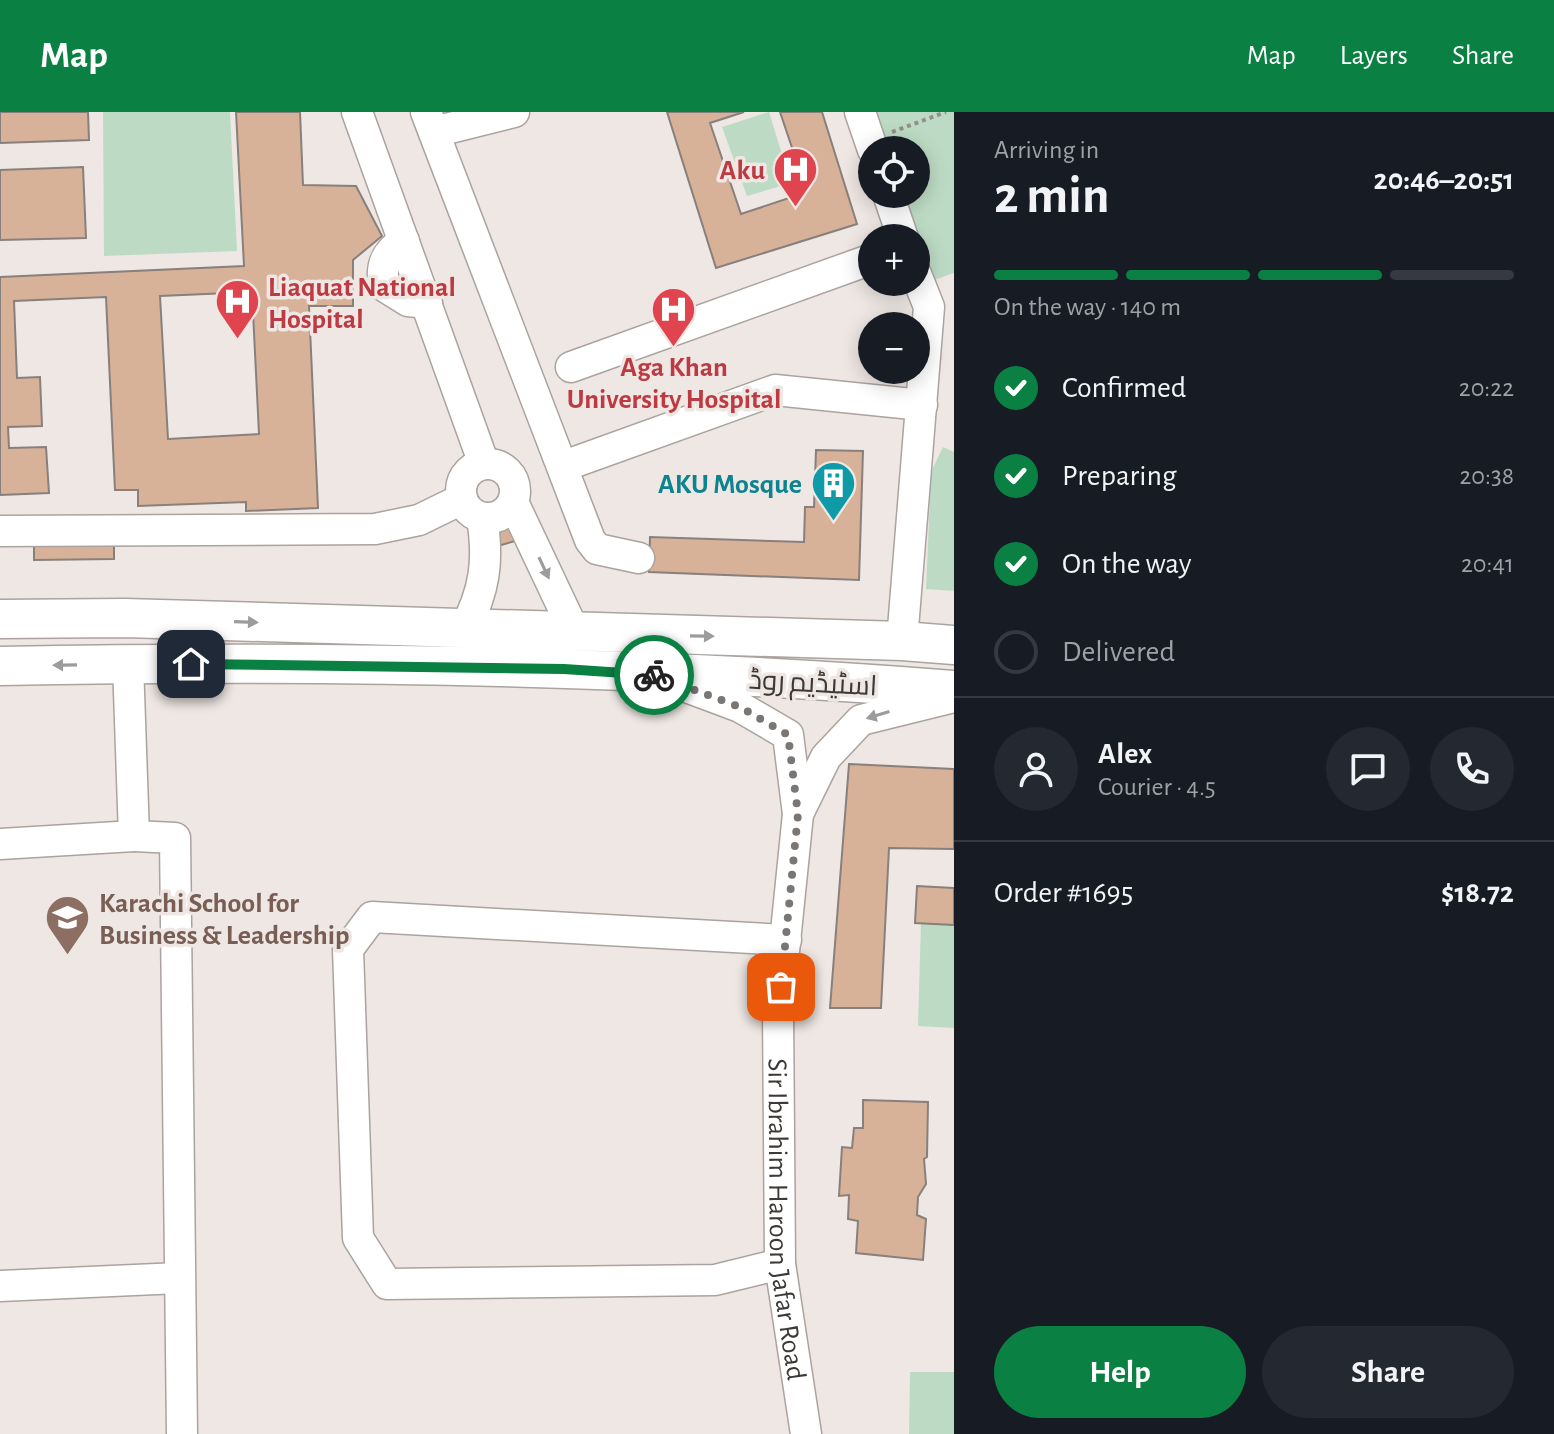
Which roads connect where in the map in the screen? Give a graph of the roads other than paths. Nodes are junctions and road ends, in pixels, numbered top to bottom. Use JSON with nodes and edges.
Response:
{"nodes":[{"id":1,"x":357,"y":112,"type":"edge"},
{"id":2,"x":514,"y":112,"type":"edge"},
{"id":3,"x":860,"y":112,"type":"edge"},
{"id":4,"x":430,"y":122,"type":"edge"},
{"id":5,"x":868,"y":136,"type":"edge"},
{"id":6,"x":858,"y":264,"type":"edge"},
{"id":7,"x":941,"y":302,"type":"edge"},
{"id":8,"x":571,"y":367,"type":"dead end"},
{"id":9,"x":922,"y":405,"type":"junction"},
{"id":10,"x":484,"y":464,"type":"junction"},
{"id":11,"x":564,"y":466,"type":"junction"},
{"id":12,"x":513,"y":502,"type":"junction"},
{"id":13,"x":472,"y":508,"type":"junction"},
{"id":14,"x":0,"y":531,"type":"edge"},
{"id":15,"x":639,"y":558,"type":"dead end"},
{"id":16,"x":125,"y":618,"type":"junction"},
{"id":17,"x":0,"y":619,"type":"edge"},
{"id":18,"x":464,"y":630,"type":"junction"},
{"id":19,"x":575,"y":633,"type":"junction"},
{"id":20,"x":902,"y":641,"type":"junction"},
{"id":21,"x":954,"y":645,"type":"edge"},
{"id":22,"x":128,"y":663,"type":"junction"},
{"id":23,"x":0,"y":666,"type":"edge"},
{"id":24,"x":650,"y":674,"type":"junction"},
{"id":25,"x":954,"y":690,"type":"edge"},
{"id":26,"x":954,"y":697,"type":"edge"},
{"id":27,"x":798,"y":814,"type":"junction"},
{"id":28,"x":134,"y":836,"type":"junction"},
{"id":29,"x":0,"y":844,"type":"edge"},
{"id":30,"x":786,"y":940,"type":"junction"},
{"id":31,"x":780,"y":1264,"type":"junction"},
{"id":32,"x":179,"y":1278,"type":"junction"},
{"id":33,"x":0,"y":1286,"type":"edge"},
{"id":34,"x":182,"y":1434,"type":"edge"},
{"id":35,"x":806,"y":1434,"type":"edge"}],
"edges":[{"from":1,"to":10,"type":"street"},
{"from":2,"to":4,"type":"street"},
{"from":3,"to":5,"type":"street"},
{"from":4,"to":11,"type":"street"},
{"from":6,"to":8,"type":"street"},
{"from":7,"to":9,"type":"street"},
{"from":9,"to":11,"type":"street"},
{"from":9,"to":20,"type":"street"},
{"from":10,"to":12,"type":"street"},
{"from":10,"to":13,"type":"street"},
{"from":11,"to":15,"type":"street"},
{"from":12,"to":13,"type":"street"},
{"from":12,"to":19,"type":"street","one_way":true},
{"from":13,"to":14,"type":"street"},
{"from":13,"to":18,"type":"street"},
{"from":16,"to":17,"type":"main road","name":"اسٹیڈیم روڈ"},
{"from":16,"to":18,"type":"main road","name":"اسٹیڈیم روڈ","one_way":true},
{"from":16,"to":22,"type":"main road"},
{"from":18,"to":19,"type":"main road","name":"اسٹیڈیم روڈ"},
{"from":19,"to":20,"type":"main road","name":"اسٹیڈیم روڈ","one_way":true},
{"from":20,"to":21,"type":"main road","name":"اسٹیڈیم روڈ"},
{"from":22,"to":23,"type":"main road","name":"اسٹیڈیم روڈ","one_way":true},
{"from":22,"to":24,"type":"main road","name":"اسٹیڈیم روڈ"},
{"from":22,"to":28,"type":"street"},
{"from":24,"to":25,"type":"main road","name":"اسٹیڈیم روڈ"},
{"from":24,"to":27,"type":"street"},
{"from":26,"to":27,"type":"street","one_way":true},
{"from":27,"to":30,"type":"street","name":"Sir Ibrahim Haroon Jafar Road"},
{"from":28,"to":29,"type":"street"},
{"from":28,"to":32,"type":"street"},
{"from":30,"to":31,"type":"street","name":"Sir Ibrahim Haroon Jafar Road"},
{"from":30,"to":31,"type":"street"},
{"from":31,"to":35,"type":"street","name":"Sir Ibrahim Haroon Jafar Road"},
{"from":32,"to":33,"type":"street"},
{"from":32,"to":34,"type":"street"}]}
